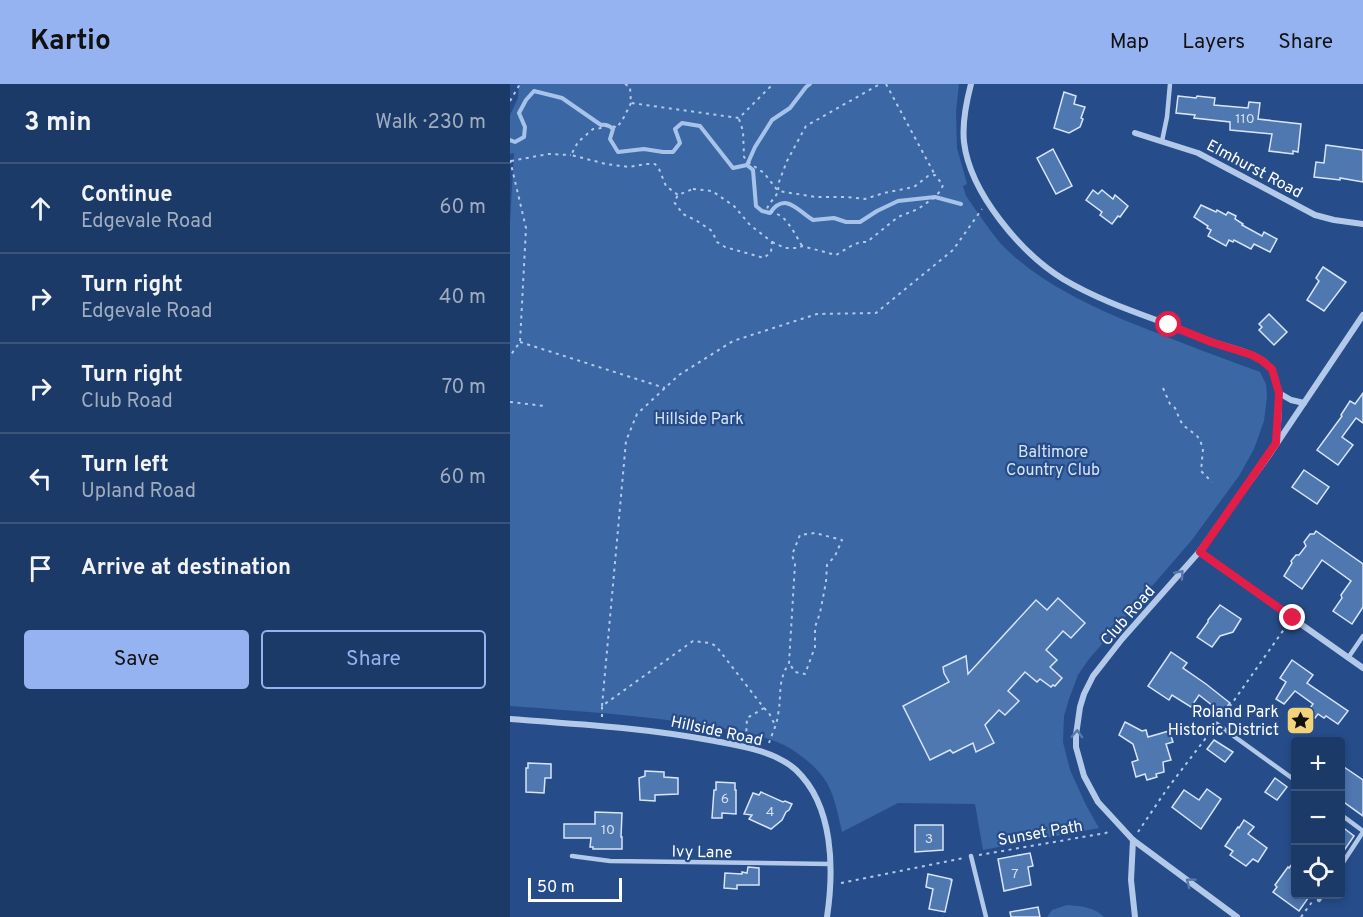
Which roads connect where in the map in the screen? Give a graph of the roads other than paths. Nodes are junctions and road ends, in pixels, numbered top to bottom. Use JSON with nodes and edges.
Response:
{"nodes":[{"id":1,"x":971,"y":84,"type":"edge"},
{"id":2,"x":1170,"y":84,"type":"edge"},
{"id":3,"x":1135,"y":133,"type":"dead end"},
{"id":4,"x":1162,"y":141,"type":"junction"},
{"id":5,"x":1363,"y":224,"type":"edge"},
{"id":6,"x":1363,"y":315,"type":"edge"},
{"id":7,"x":1279,"y":393,"type":"junction"},
{"id":8,"x":1304,"y":403,"type":"junction"},
{"id":9,"x":1276,"y":443,"type":"junction"},
{"id":10,"x":1200,"y":552,"type":"junction"},
{"id":11,"x":1363,"y":636,"type":"edge"},
{"id":12,"x":1348,"y":658,"type":"junction"},
{"id":13,"x":1363,"y":668,"type":"edge"},
{"id":14,"x":510,"y":719,"type":"edge"},
{"id":15,"x":1218,"y":724,"type":"road end"},
{"id":16,"x":1291,"y":777,"type":"edge"},
{"id":17,"x":1345,"y":817,"type":"edge"},
{"id":18,"x":1363,"y":831,"type":"edge"},
{"id":19,"x":1133,"y":840,"type":"junction"},
{"id":20,"x":572,"y":856,"type":"dead end"},
{"id":21,"x":971,"y":856,"type":"dead end"},
{"id":22,"x":1345,"y":860,"type":"edge"},
{"id":23,"x":831,"y":864,"type":"junction"},
{"id":24,"x":827,"y":917,"type":"edge"},
{"id":25,"x":986,"y":917,"type":"edge"},
{"id":26,"x":1135,"y":917,"type":"edge"},
{"id":27,"x":1237,"y":917,"type":"edge"}],
"edges":[{"from":1,"to":7,"type":"street"},
{"from":2,"to":4,"type":"lane"},
{"from":3,"to":4,"type":"street","name":"Elmhurst Road"},
{"from":4,"to":5,"type":"street","name":"Elmhurst Road"},
{"from":6,"to":8,"type":"street","name":"Club Road"},
{"from":7,"to":8,"type":"street"},
{"from":7,"to":9,"type":"street"},
{"from":8,"to":9,"type":"street","name":"Club Road"},
{"from":9,"to":10,"type":"street","name":"Club Road"},
{"from":10,"to":12,"type":"street"},
{"from":19,"to":10,"type":"street","name":"Club Road","one_way":true},
{"from":11,"to":12,"type":"lane"},
{"from":12,"to":13,"type":"street"},
{"from":14,"to":23,"type":"street","name":"Hillside Road"},
{"from":15,"to":16,"type":"lane"},
{"from":17,"to":18,"type":"lane"},
{"from":18,"to":22,"type":"lane"},
{"from":19,"to":26,"type":"street"},
{"from":27,"to":19,"type":"street","name":"Club Road","one_way":true},
{"from":20,"to":23,"type":"lane","name":"Ivy Lane"},
{"from":21,"to":25,"type":"lane"},
{"from":23,"to":24,"type":"street","name":"Hillside Road"}]}
